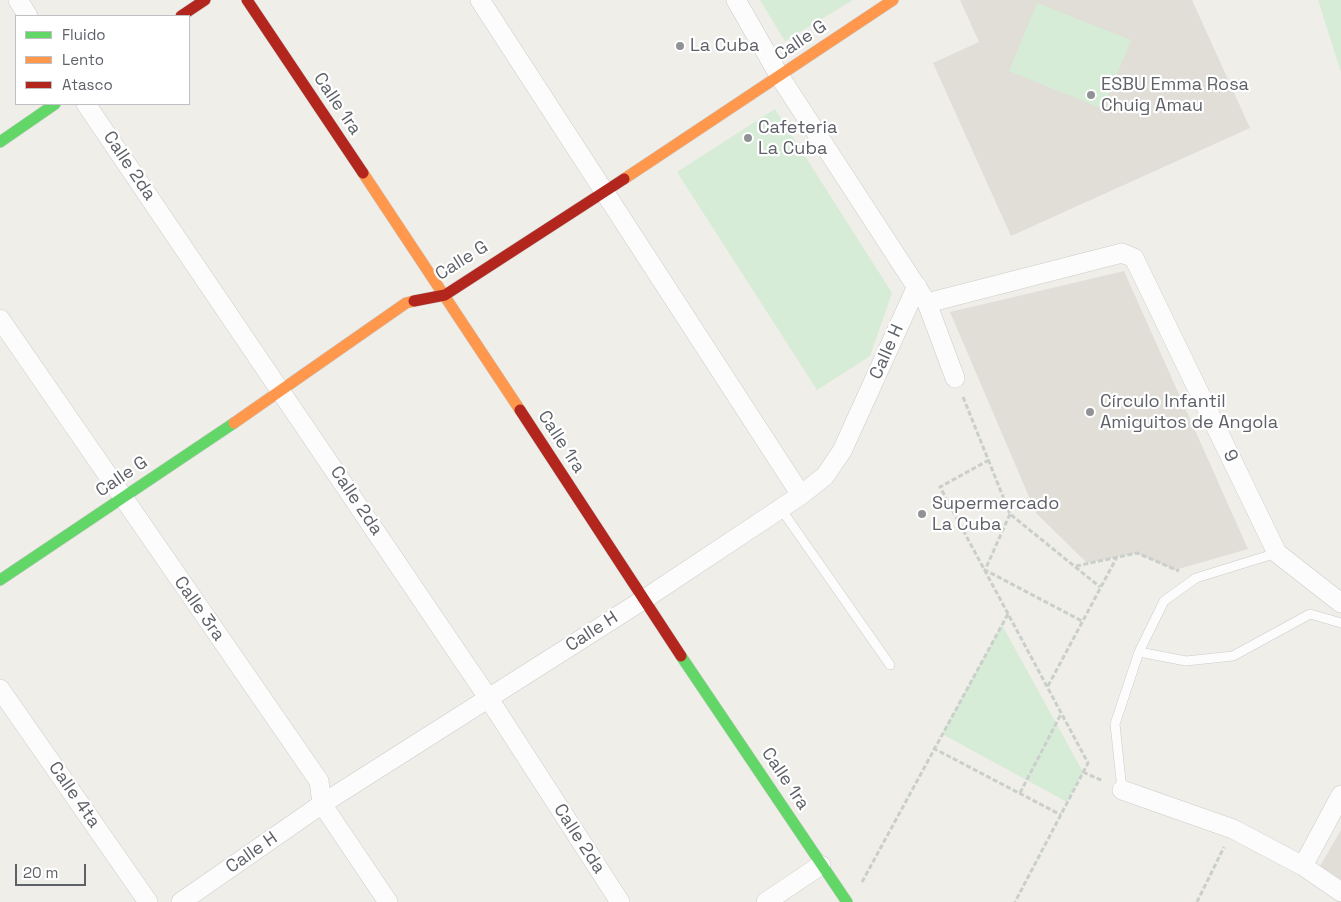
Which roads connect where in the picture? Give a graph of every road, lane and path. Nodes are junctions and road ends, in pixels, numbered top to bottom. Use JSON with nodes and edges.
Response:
{"nodes":[{"id":1,"x":18,"y":0,"type":"edge"},
{"id":2,"x":205,"y":0,"type":"edge"},
{"id":3,"x":246,"y":0,"type":"edge"},
{"id":4,"x":480,"y":0,"type":"edge"},
{"id":5,"x":736,"y":0,"type":"edge"},
{"id":6,"x":893,"y":0,"type":"edge"},
{"id":7,"x":27,"y":15,"type":"edge"},
{"id":8,"x":182,"y":15,"type":"edge"},
{"id":9,"x":780,"y":77,"type":"junction"},
{"id":10,"x":54,"y":105,"type":"edge"},
{"id":11,"x":87,"y":105,"type":"edge"},
{"id":12,"x":0,"y":142,"type":"edge"},
{"id":13,"x":604,"y":190,"type":"junction"},
{"id":14,"x":917,"y":286,"type":"junction"},
{"id":15,"x":445,"y":295,"type":"junction"},
{"id":16,"x":927,"y":303,"type":"junction"},
{"id":17,"x":0,"y":319,"type":"edge"},
{"id":18,"x":955,"y":378,"type":"joint"},
{"id":19,"x":282,"y":391,"type":"junction"},
{"id":20,"x":989,"y":460,"type":"junction"},
{"id":21,"x":801,"y":494,"type":"junction"},
{"id":22,"x":122,"y":499,"type":"junction"},
{"id":23,"x":780,"y":509,"type":"junction"},
{"id":24,"x":1010,"y":514,"type":"junction"},
{"id":25,"x":1277,"y":554,"type":"junction"},
{"id":26,"x":1117,"y":557,"type":"junction"},
{"id":27,"x":1075,"y":566,"type":"junction"},
{"id":28,"x":985,"y":570,"type":"junction"},
{"id":29,"x":1196,"y":578,"type":"junction"},
{"id":30,"x":0,"y":580,"type":"edge"},
{"id":31,"x":1100,"y":587,"type":"junction"},
{"id":32,"x":643,"y":600,"type":"junction"},
{"id":33,"x":1341,"y":603,"type":"edge"},
{"id":34,"x":1008,"y":614,"type":"junction"},
{"id":35,"x":1082,"y":621,"type":"junction"},
{"id":36,"x":1341,"y":623,"type":"edge"},
{"id":37,"x":1139,"y":652,"type":"junction"},
{"id":38,"x":890,"y":665,"type":"dead end"},
{"id":39,"x":1047,"y":687,"type":"junction"},
{"id":40,"x":0,"y":689,"type":"edge"},
{"id":41,"x":489,"y":699,"type":"junction"},
{"id":42,"x":1062,"y":714,"type":"junction"},
{"id":43,"x":933,"y":748,"type":"junction"},
{"id":44,"x":1122,"y":790,"type":"joint"},
{"id":45,"x":1020,"y":793,"type":"junction"},
{"id":46,"x":1341,"y":795,"type":"edge"},
{"id":47,"x":322,"y":804,"type":"junction"},
{"id":48,"x":1061,"y":815,"type":"junction"},
{"id":49,"x":1233,"y":829,"type":"junction"},
{"id":50,"x":821,"y":865,"type":"junction"},
{"id":51,"x":1303,"y":866,"type":"junction"},
{"id":52,"x":860,"y":885,"type":"dead end"},
{"id":53,"x":1335,"y":894,"type":"edge"},
{"id":54,"x":148,"y":902,"type":"edge"},
{"id":55,"x":181,"y":902,"type":"edge"},
{"id":56,"x":388,"y":902,"type":"edge"},
{"id":57,"x":620,"y":902,"type":"edge"},
{"id":58,"x":766,"y":902,"type":"edge"},
{"id":59,"x":847,"y":902,"type":"edge"},
{"id":60,"x":1015,"y":902,"type":"edge"},
{"id":61,"x":1197,"y":902,"type":"edge"}],
"edges":[{"from":1,"to":7,"type":"street"},
{"from":2,"to":8,"type":"street"},
{"from":3,"to":15,"type":"street","name":"Calle 1ra"},
{"from":4,"to":13,"type":"street"},
{"from":5,"to":9,"type":"street"},
{"from":6,"to":9,"type":"street","name":"Calle G"},
{"from":9,"to":13,"type":"street","name":"Calle G"},
{"from":9,"to":14,"type":"street"},
{"from":10,"to":12,"type":"street"},
{"from":11,"to":19,"type":"street","name":"Calle 2da"},
{"from":13,"to":15,"type":"street","name":"Calle G"},
{"from":13,"to":21,"type":"street"},
{"from":14,"to":16,"type":"street"},
{"from":14,"to":21,"type":"street","name":"Calle H"},
{"from":15,"to":19,"type":"street","name":"Calle G"},
{"from":15,"to":32,"type":"street","name":"Calle 1ra"},
{"from":16,"to":18,"type":"street"},
{"from":16,"to":25,"type":"street","name":"9"},
{"from":17,"to":22,"type":"street","name":"Calle 3ra"},
{"from":18,"to":20,"type":"path"},
{"from":19,"to":22,"type":"street","name":"Calle G"},
{"from":19,"to":41,"type":"street","name":"Calle 2da"},
{"from":20,"to":24,"type":"path"},
{"from":20,"to":28,"type":"path"},
{"from":21,"to":23,"type":"street","name":"Calle H"},
{"from":22,"to":30,"type":"street","name":"Calle G"},
{"from":22,"to":47,"type":"street","name":"Calle 3ra"},
{"from":23,"to":32,"type":"street","name":"Calle H"},
{"from":23,"to":38,"type":"lane"},
{"from":24,"to":27,"type":"path"},
{"from":24,"to":28,"type":"path"},
{"from":25,"to":29,"type":"lane"},
{"from":25,"to":33,"type":"street","name":"9"},
{"from":26,"to":27,"type":"path"},
{"from":26,"to":29,"type":"path"},
{"from":26,"to":31,"type":"path"},
{"from":27,"to":31,"type":"path"},
{"from":28,"to":34,"type":"path"},
{"from":28,"to":35,"type":"path"},
{"from":29,"to":37,"type":"lane"},
{"from":31,"to":35,"type":"path"},
{"from":32,"to":41,"type":"street","name":"Calle H"},
{"from":32,"to":50,"type":"street","name":"Calle 1ra"},
{"from":34,"to":39,"type":"path"},
{"from":34,"to":43,"type":"path"},
{"from":35,"to":39,"type":"path"},
{"from":36,"to":37,"type":"lane"},
{"from":37,"to":44,"type":"lane"},
{"from":39,"to":42,"type":"path"},
{"from":40,"to":54,"type":"street","name":"Calle 4ta"},
{"from":41,"to":47,"type":"street","name":"Calle H"},
{"from":41,"to":57,"type":"street","name":"Calle 2da"},
{"from":42,"to":45,"type":"path"},
{"from":42,"to":48,"type":"path"},
{"from":43,"to":45,"type":"path"},
{"from":43,"to":52,"type":"path"},
{"from":44,"to":49,"type":"street"},
{"from":45,"to":48,"type":"path"},
{"from":46,"to":51,"type":"street"},
{"from":47,"to":55,"type":"street","name":"Calle H"},
{"from":47,"to":56,"type":"street","name":"Calle 3ra"},
{"from":48,"to":60,"type":"path"},
{"from":49,"to":51,"type":"street"},
{"from":49,"to":61,"type":"path"},
{"from":50,"to":58,"type":"street"},
{"from":50,"to":59,"type":"street","name":"Calle 1ra"},
{"from":51,"to":53,"type":"street"}]}
